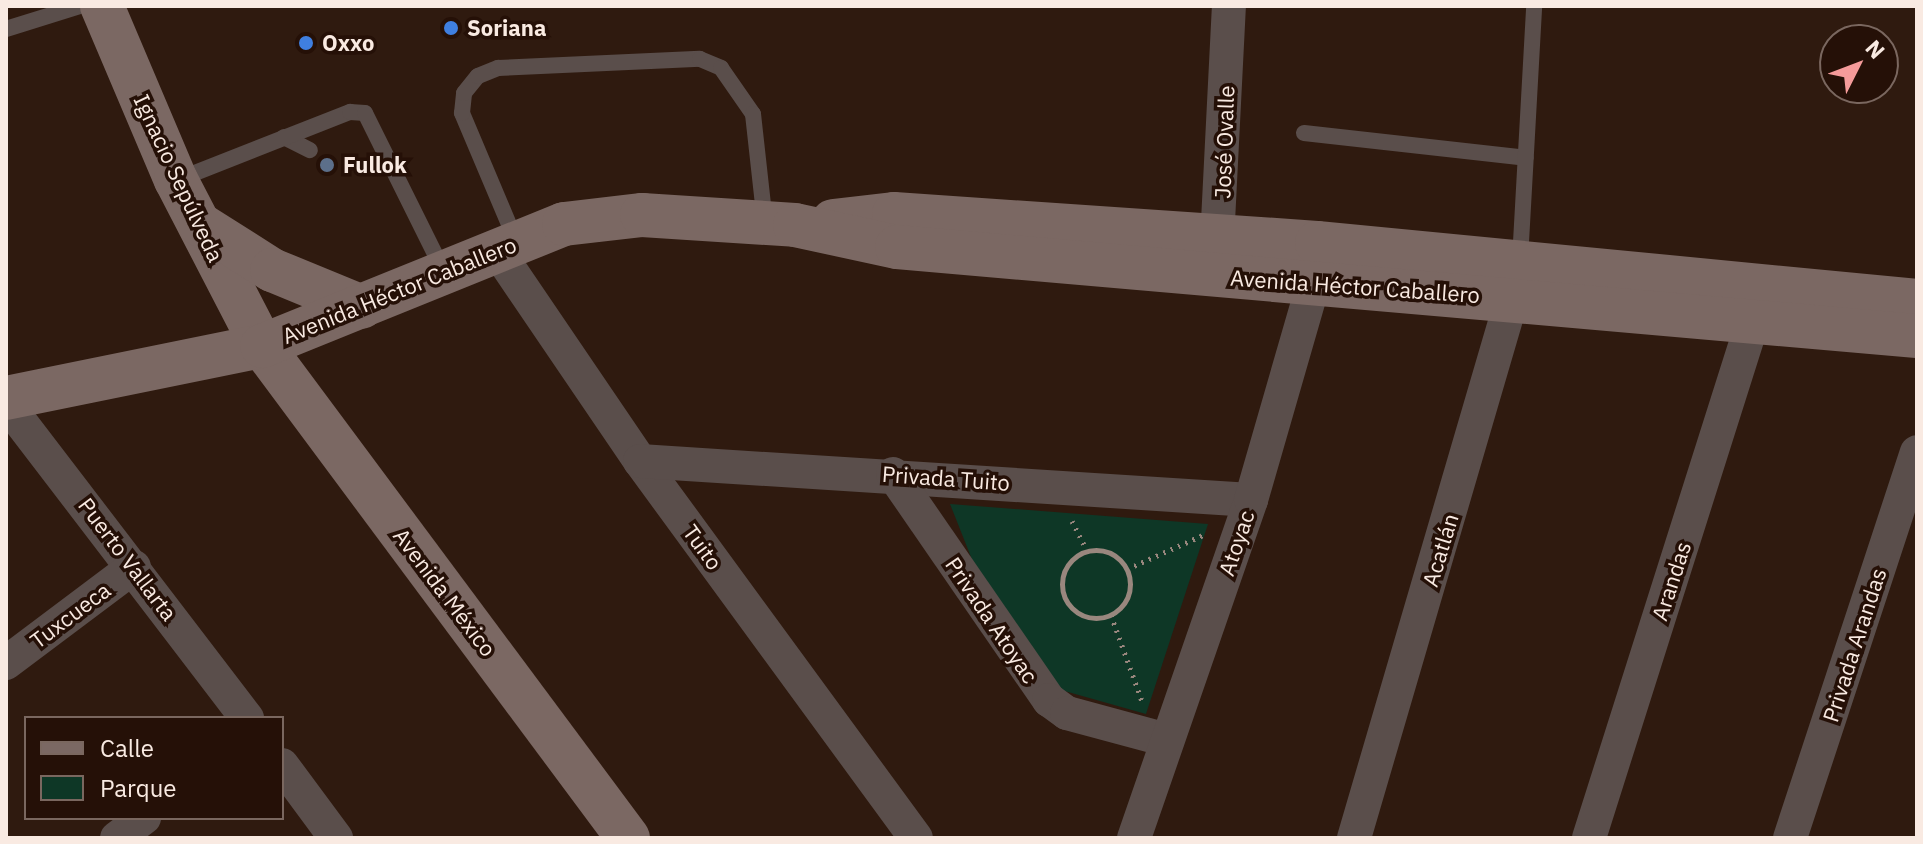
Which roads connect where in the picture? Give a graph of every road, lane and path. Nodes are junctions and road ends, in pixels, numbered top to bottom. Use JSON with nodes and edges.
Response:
{"nodes":[{"id":1,"x":80,"y":6,"type":"edge"},
{"id":2,"x":102,"y":6,"type":"edge"},
{"id":3,"x":1229,"y":6,"type":"edge"},
{"id":4,"x":1534,"y":6,"type":"edge"},
{"id":5,"x":6,"y":29,"type":"edge"},
{"id":6,"x":1304,"y":133,"type":"dead end"},
{"id":7,"x":284,"y":137,"type":"junction"},
{"id":8,"x":310,"y":150,"type":"dead end"},
{"id":9,"x":1526,"y":158,"type":"junction"},
{"id":10,"x":176,"y":180,"type":"junction"},
{"id":11,"x":196,"y":221,"type":"junction"},
{"id":12,"x":780,"y":224,"type":"junction"},
{"id":13,"x":507,"y":247,"type":"junction"},
{"id":14,"x":1217,"y":256,"type":"junction"},
{"id":15,"x":1315,"y":263,"type":"junction"},
{"id":16,"x":446,"y":275,"type":"junction"},
{"id":17,"x":1518,"y":279,"type":"junction"},
{"id":18,"x":1917,"y":301,"type":"edge"},
{"id":19,"x":362,"y":307,"type":"junction"},
{"id":20,"x":1752,"y":324,"type":"junction"},
{"id":21,"x":1917,"y":336,"type":"edge"},
{"id":22,"x":262,"y":346,"type":"junction"},
{"id":23,"x":6,"y":400,"type":"edge"},
{"id":24,"x":1917,"y":452,"type":"edge"},
{"id":25,"x":640,"y":461,"type":"junction"},
{"id":26,"x":893,"y":474,"type":"junction"},
{"id":27,"x":1251,"y":500,"type":"junction"},
{"id":28,"x":1086,"y":515,"type":"dead end"},
{"id":29,"x":1208,"y":524,"type":"dead end"},
{"id":30,"x":1204,"y":535,"type":"junction"},
{"id":31,"x":1087,"y":550,"type":"junction"},
{"id":32,"x":1200,"y":550,"type":"dead end"},
{"id":33,"x":134,"y":567,"type":"junction"},
{"id":34,"x":1127,"y":569,"type":"junction"},
{"id":35,"x":1111,"y":615,"type":"junction"},
{"id":36,"x":6,"y":663,"type":"edge"},
{"id":37,"x":1151,"y":699,"type":"dead end"},
{"id":38,"x":246,"y":716,"type":"edge"},
{"id":39,"x":1167,"y":740,"type":"junction"},
{"id":40,"x":284,"y":768,"type":"edge"},
{"id":41,"x":141,"y":820,"type":"edge"},
{"id":42,"x":117,"y":838,"type":"edge"},
{"id":43,"x":336,"y":838,"type":"edge"},
{"id":44,"x":628,"y":838,"type":"edge"},
{"id":45,"x":916,"y":838,"type":"edge"},
{"id":46,"x":1134,"y":838,"type":"edge"},
{"id":47,"x":1354,"y":838,"type":"edge"},
{"id":48,"x":1589,"y":838,"type":"edge"},
{"id":49,"x":1790,"y":838,"type":"edge"}],
"edges":[{"from":1,"to":5,"type":"lane"},
{"from":2,"to":10,"type":"main road","name":"Ignacio Sepúlveda"},
{"from":3,"to":14,"type":"street","name":"José Ovalle"},
{"from":4,"to":9,"type":"lane"},
{"from":6,"to":9,"type":"lane"},
{"from":7,"to":8,"type":"lane"},
{"from":7,"to":10,"type":"lane"},
{"from":7,"to":16,"type":"lane"},
{"from":9,"to":17,"type":"lane"},
{"from":10,"to":11,"type":"main road","name":"Ignacio Sepúlveda"},
{"from":11,"to":19,"type":"main road"},
{"from":11,"to":22,"type":"main road","name":"Ignacio Sepúlveda"},
{"from":12,"to":13,"type":"main road","name":"Avenida Héctor Caballero"},
{"from":12,"to":13,"type":"lane"},
{"from":12,"to":14,"type":"main road","name":"Avenida Héctor Caballero"},
{"from":13,"to":16,"type":"main road","name":"Avenida Héctor Caballero"},
{"from":13,"to":25,"type":"street","name":"Tuito"},
{"from":14,"to":15,"type":"main road","name":"Avenida Héctor Caballero"},
{"from":15,"to":17,"type":"main road","name":"Avenida Héctor Caballero"},
{"from":15,"to":27,"type":"street","name":"Atoyac"},
{"from":16,"to":19,"type":"main road","name":"Avenida Héctor Caballero"},
{"from":17,"to":18,"type":"main road","name":"Avenida Héctor Caballero"},
{"from":17,"to":20,"type":"main road","name":"Avenida Héctor Caballero"},
{"from":17,"to":47,"type":"street","name":"Acatlán"},
{"from":19,"to":22,"type":"main road","name":"Avenida Héctor Caballero"},
{"from":20,"to":21,"type":"main road","name":"Avenida Héctor Caballero"},
{"from":20,"to":48,"type":"street","name":"Arandas"},
{"from":22,"to":23,"type":"main road","name":"Avenida Héctor Caballero"},
{"from":22,"to":44,"type":"main road","name":"Avenida México"},
{"from":23,"to":33,"type":"street","name":"Puerto Vallarta"},
{"from":24,"to":49,"type":"street","name":"Privada Arandas"},
{"from":25,"to":26,"type":"street","name":"Privada Tuito"},
{"from":25,"to":45,"type":"street","name":"Tuito"},
{"from":26,"to":27,"type":"street","name":"Privada Tuito"},
{"from":26,"to":39,"type":"street","name":"Privada Atoyac"},
{"from":27,"to":39,"type":"street","name":"Atoyac"},
{"from":28,"to":31,"type":"path"},
{"from":29,"to":30,"type":"path"},
{"from":30,"to":32,"type":"path"},
{"from":30,"to":34,"type":"path"},
{"from":31,"to":34,"type":"path"},
{"from":31,"to":35,"type":"path"},
{"from":33,"to":36,"type":"street","name":"Tuxcueca"},
{"from":33,"to":38,"type":"street","name":"Puerto Vallarta"},
{"from":34,"to":35,"type":"path"},
{"from":35,"to":37,"type":"path"},
{"from":39,"to":46,"type":"street","name":"Atoyac"},
{"from":40,"to":43,"type":"street"},
{"from":41,"to":42,"type":"street"}]}
